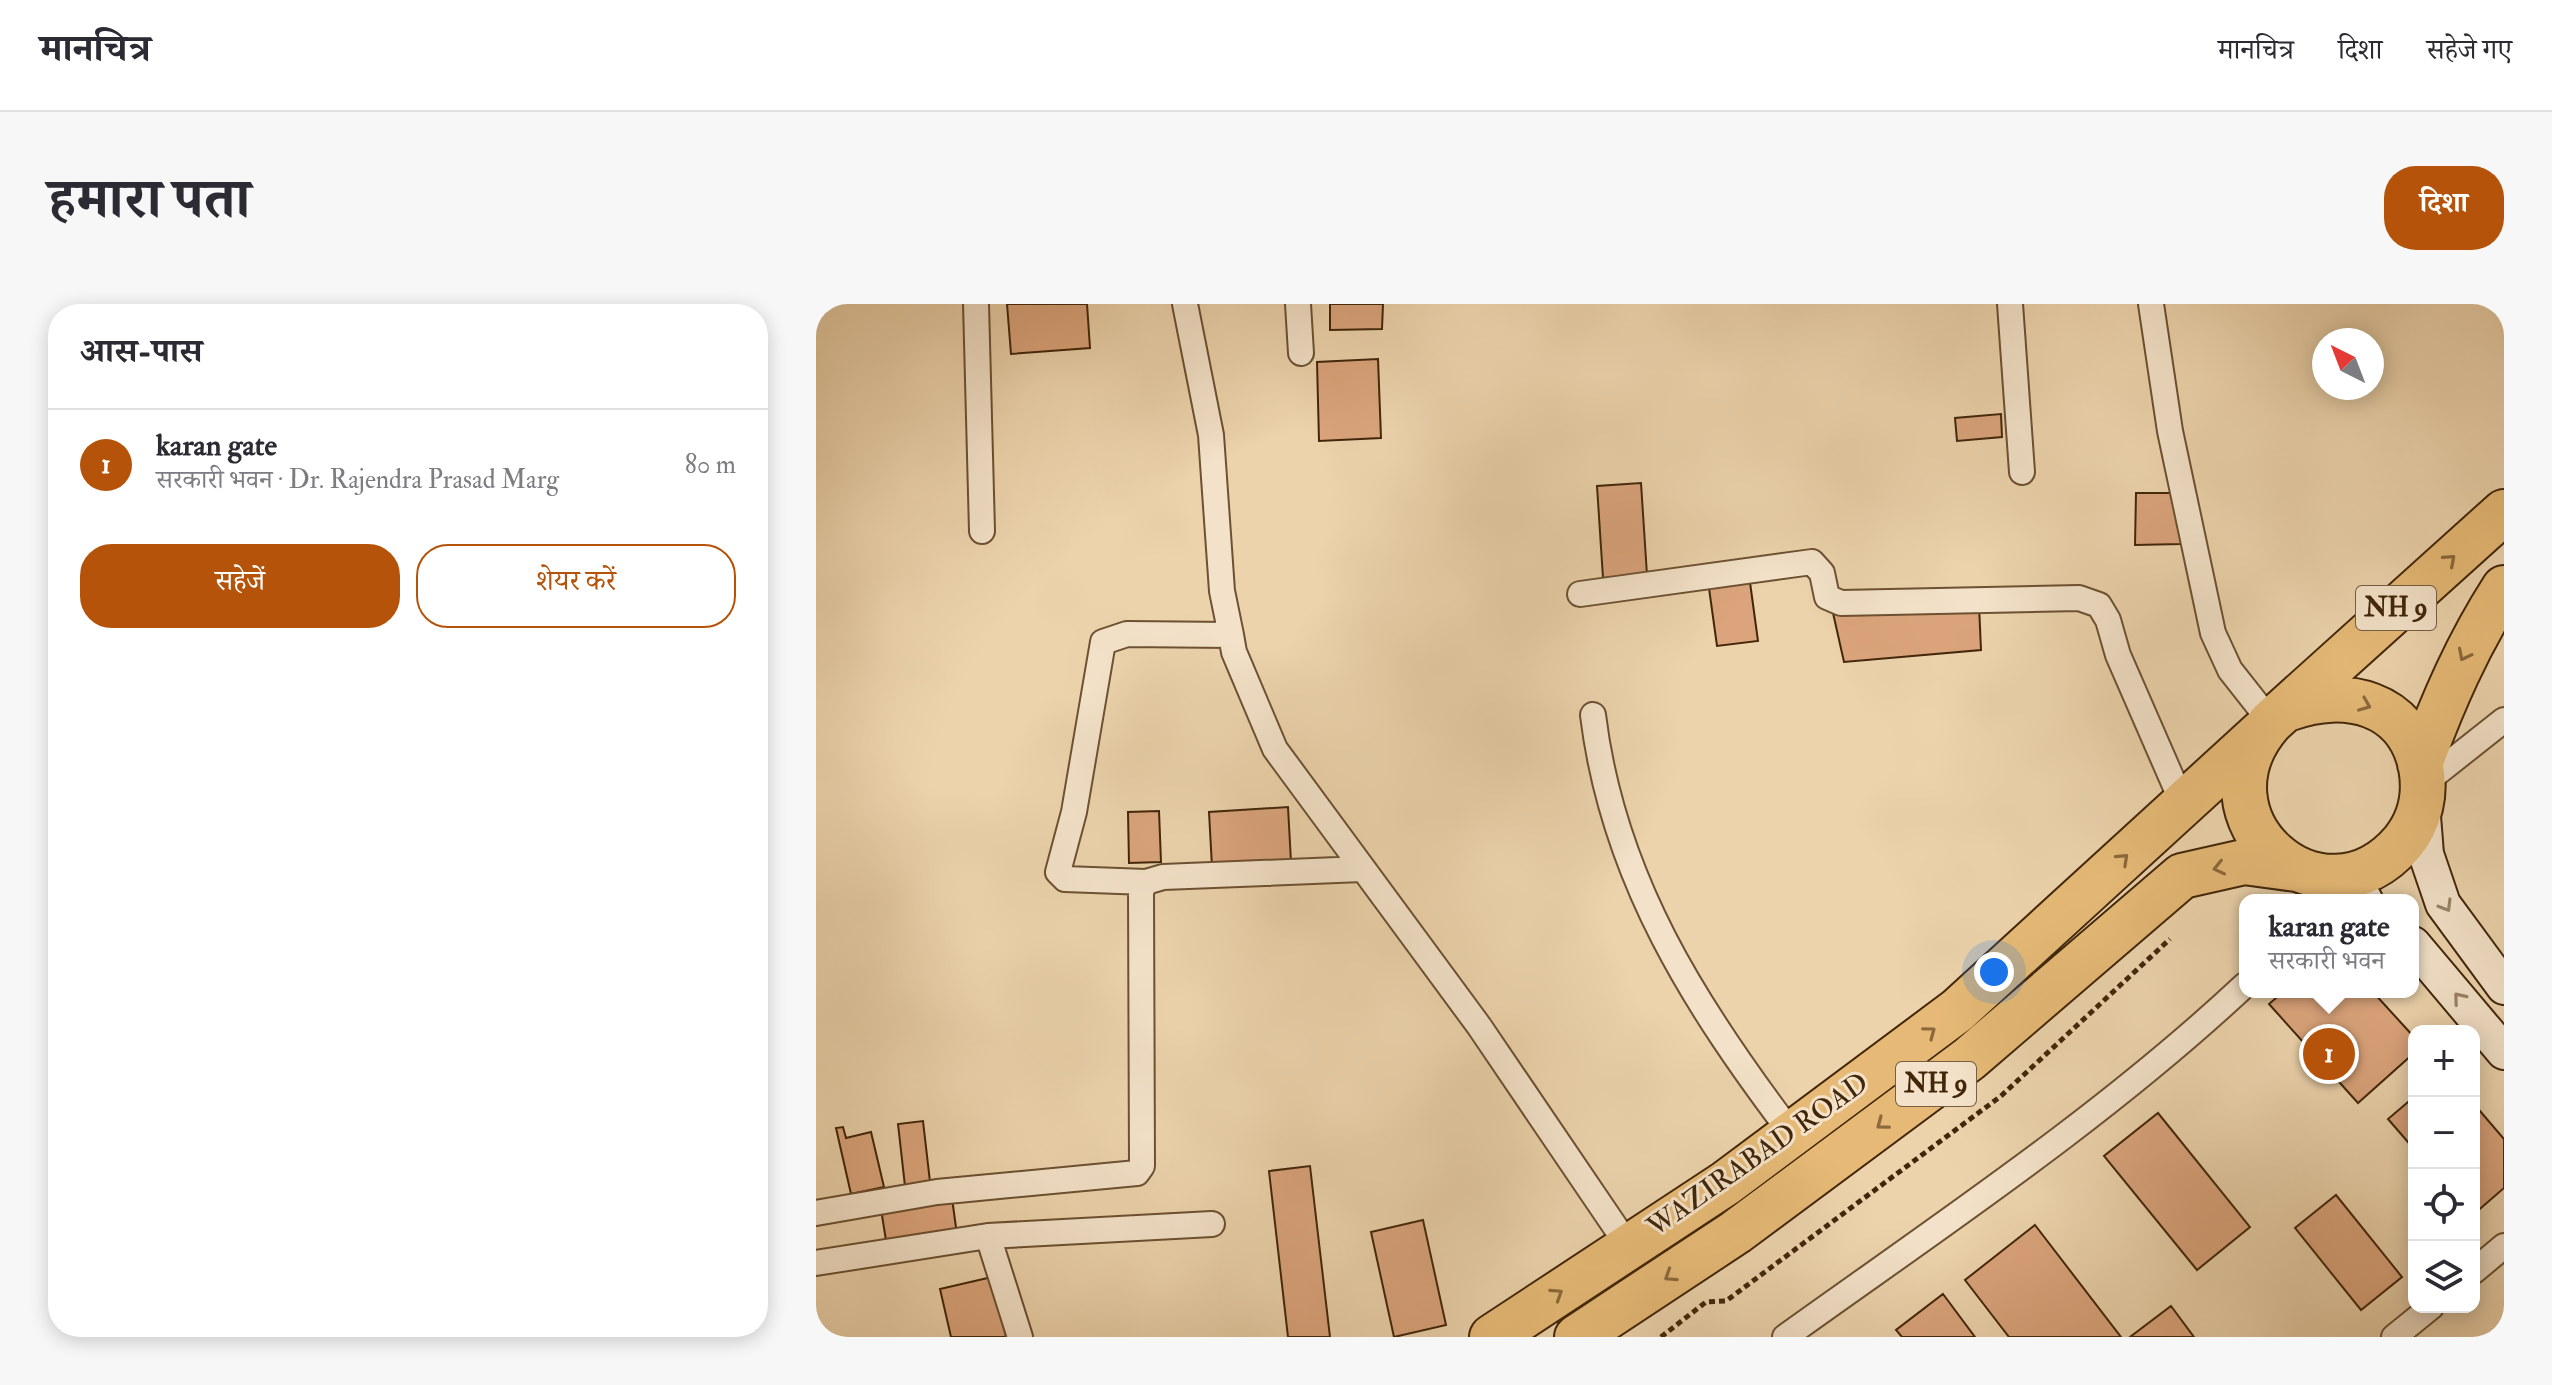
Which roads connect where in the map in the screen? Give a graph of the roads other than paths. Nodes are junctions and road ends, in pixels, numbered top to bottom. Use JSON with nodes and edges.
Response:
{"nodes":[{"id":1,"x":976,"y":304,"type":"edge"},
{"id":2,"x":1185,"y":304,"type":"edge"},
{"id":3,"x":1298,"y":304,"type":"edge"},
{"id":4,"x":2010,"y":304,"type":"edge"},
{"id":5,"x":2151,"y":304,"type":"edge"},
{"id":6,"x":1301,"y":353,"type":"dead end"},
{"id":7,"x":2022,"y":472,"type":"dead end"},
{"id":8,"x":2504,"y":512,"type":"edge"},
{"id":9,"x":982,"y":531,"type":"dead end"},
{"id":10,"x":2504,"y":588,"type":"edge"},
{"id":11,"x":1580,"y":594,"type":"dead end"},
{"id":12,"x":1231,"y":635,"type":"junction"},
{"id":13,"x":1593,"y":715,"type":"dead end"},
{"id":14,"x":2504,"y":720,"type":"edge"},
{"id":15,"x":2274,"y":721,"type":"junction"},
{"id":16,"x":2422,"y":784,"type":"junction"},
{"id":17,"x":2183,"y":804,"type":"junction"},
{"id":18,"x":1362,"y":869,"type":"junction"},
{"id":19,"x":1146,"y":882,"type":"junction"},
{"id":20,"x":2329,"y":885,"type":"edge"},
{"id":21,"x":2419,"y":951,"type":"edge"},
{"id":22,"x":2504,"y":987,"type":"edge"},
{"id":23,"x":2239,"y":991,"type":"edge"},
{"id":24,"x":2504,"y":1052,"type":"edge"},
{"id":25,"x":1792,"y":1134,"type":"junction"},
{"id":26,"x":816,"y":1213,"type":"edge"},
{"id":27,"x":1212,"y":1224,"type":"dead end"},
{"id":28,"x":988,"y":1236,"type":"junction"},
{"id":29,"x":2504,"y":1246,"type":"edge"},
{"id":30,"x":1629,"y":1247,"type":"junction"},
{"id":31,"x":816,"y":1263,"type":"edge"},
{"id":32,"x":2480,"y":1266,"type":"edge"},
{"id":33,"x":2424,"y":1313,"type":"edge"},
{"id":34,"x":1020,"y":1337,"type":"edge"},
{"id":35,"x":1492,"y":1337,"type":"edge"},
{"id":36,"x":1577,"y":1337,"type":"edge"},
{"id":37,"x":1785,"y":1337,"type":"edge"},
{"id":38,"x":2394,"y":1337,"type":"edge"}],
"edges":[{"from":1,"to":9,"type":"street"},
{"from":2,"to":12,"type":"street"},
{"from":3,"to":6,"type":"street"},
{"from":4,"to":7,"type":"street"},
{"from":5,"to":15,"type":"street"},
{"from":15,"to":8,"type":"highway","name":"WAZIRABAD ROAD","number":"NH 9","one_way":true},
{"from":10,"to":16,"type":"highway","number":"NH 9","one_way":true},
{"from":11,"to":17,"type":"street"},
{"from":12,"to":18,"type":"street"},
{"from":12,"to":19,"type":"street"},
{"from":13,"to":25,"type":"street"},
{"from":14,"to":16,"type":"street"},
{"from":15,"to":16,"type":"highway","one_way":true},
{"from":15,"to":17,"type":"highway","name":"WAZIRABAD ROAD"},
{"from":15,"to":20,"type":"highway"},
{"from":16,"to":20,"type":"highway"},
{"from":16,"to":22,"type":"main road","one_way":true},
{"from":25,"to":17,"type":"highway","name":"WAZIRABAD ROAD","one_way":true},
{"from":18,"to":19,"type":"street"},
{"from":18,"to":30,"type":"street"},
{"from":19,"to":26,"type":"street"},
{"from":20,"to":36,"type":"highway","name":"WAZIRABAD ROAD","number":"NH 9","one_way":true},
{"from":24,"to":21,"type":"main road","one_way":true},
{"from":23,"to":37,"type":"street"},
{"from":25,"to":30,"type":"highway","name":"WAZIRABAD ROAD"},
{"from":27,"to":28,"type":"street"},
{"from":28,"to":31,"type":"street"},
{"from":28,"to":34,"type":"street"},
{"from":29,"to":32,"type":"street"},
{"from":35,"to":30,"type":"highway","name":"WAZIRABAD ROAD","one_way":true},
{"from":33,"to":38,"type":"street"}]}
